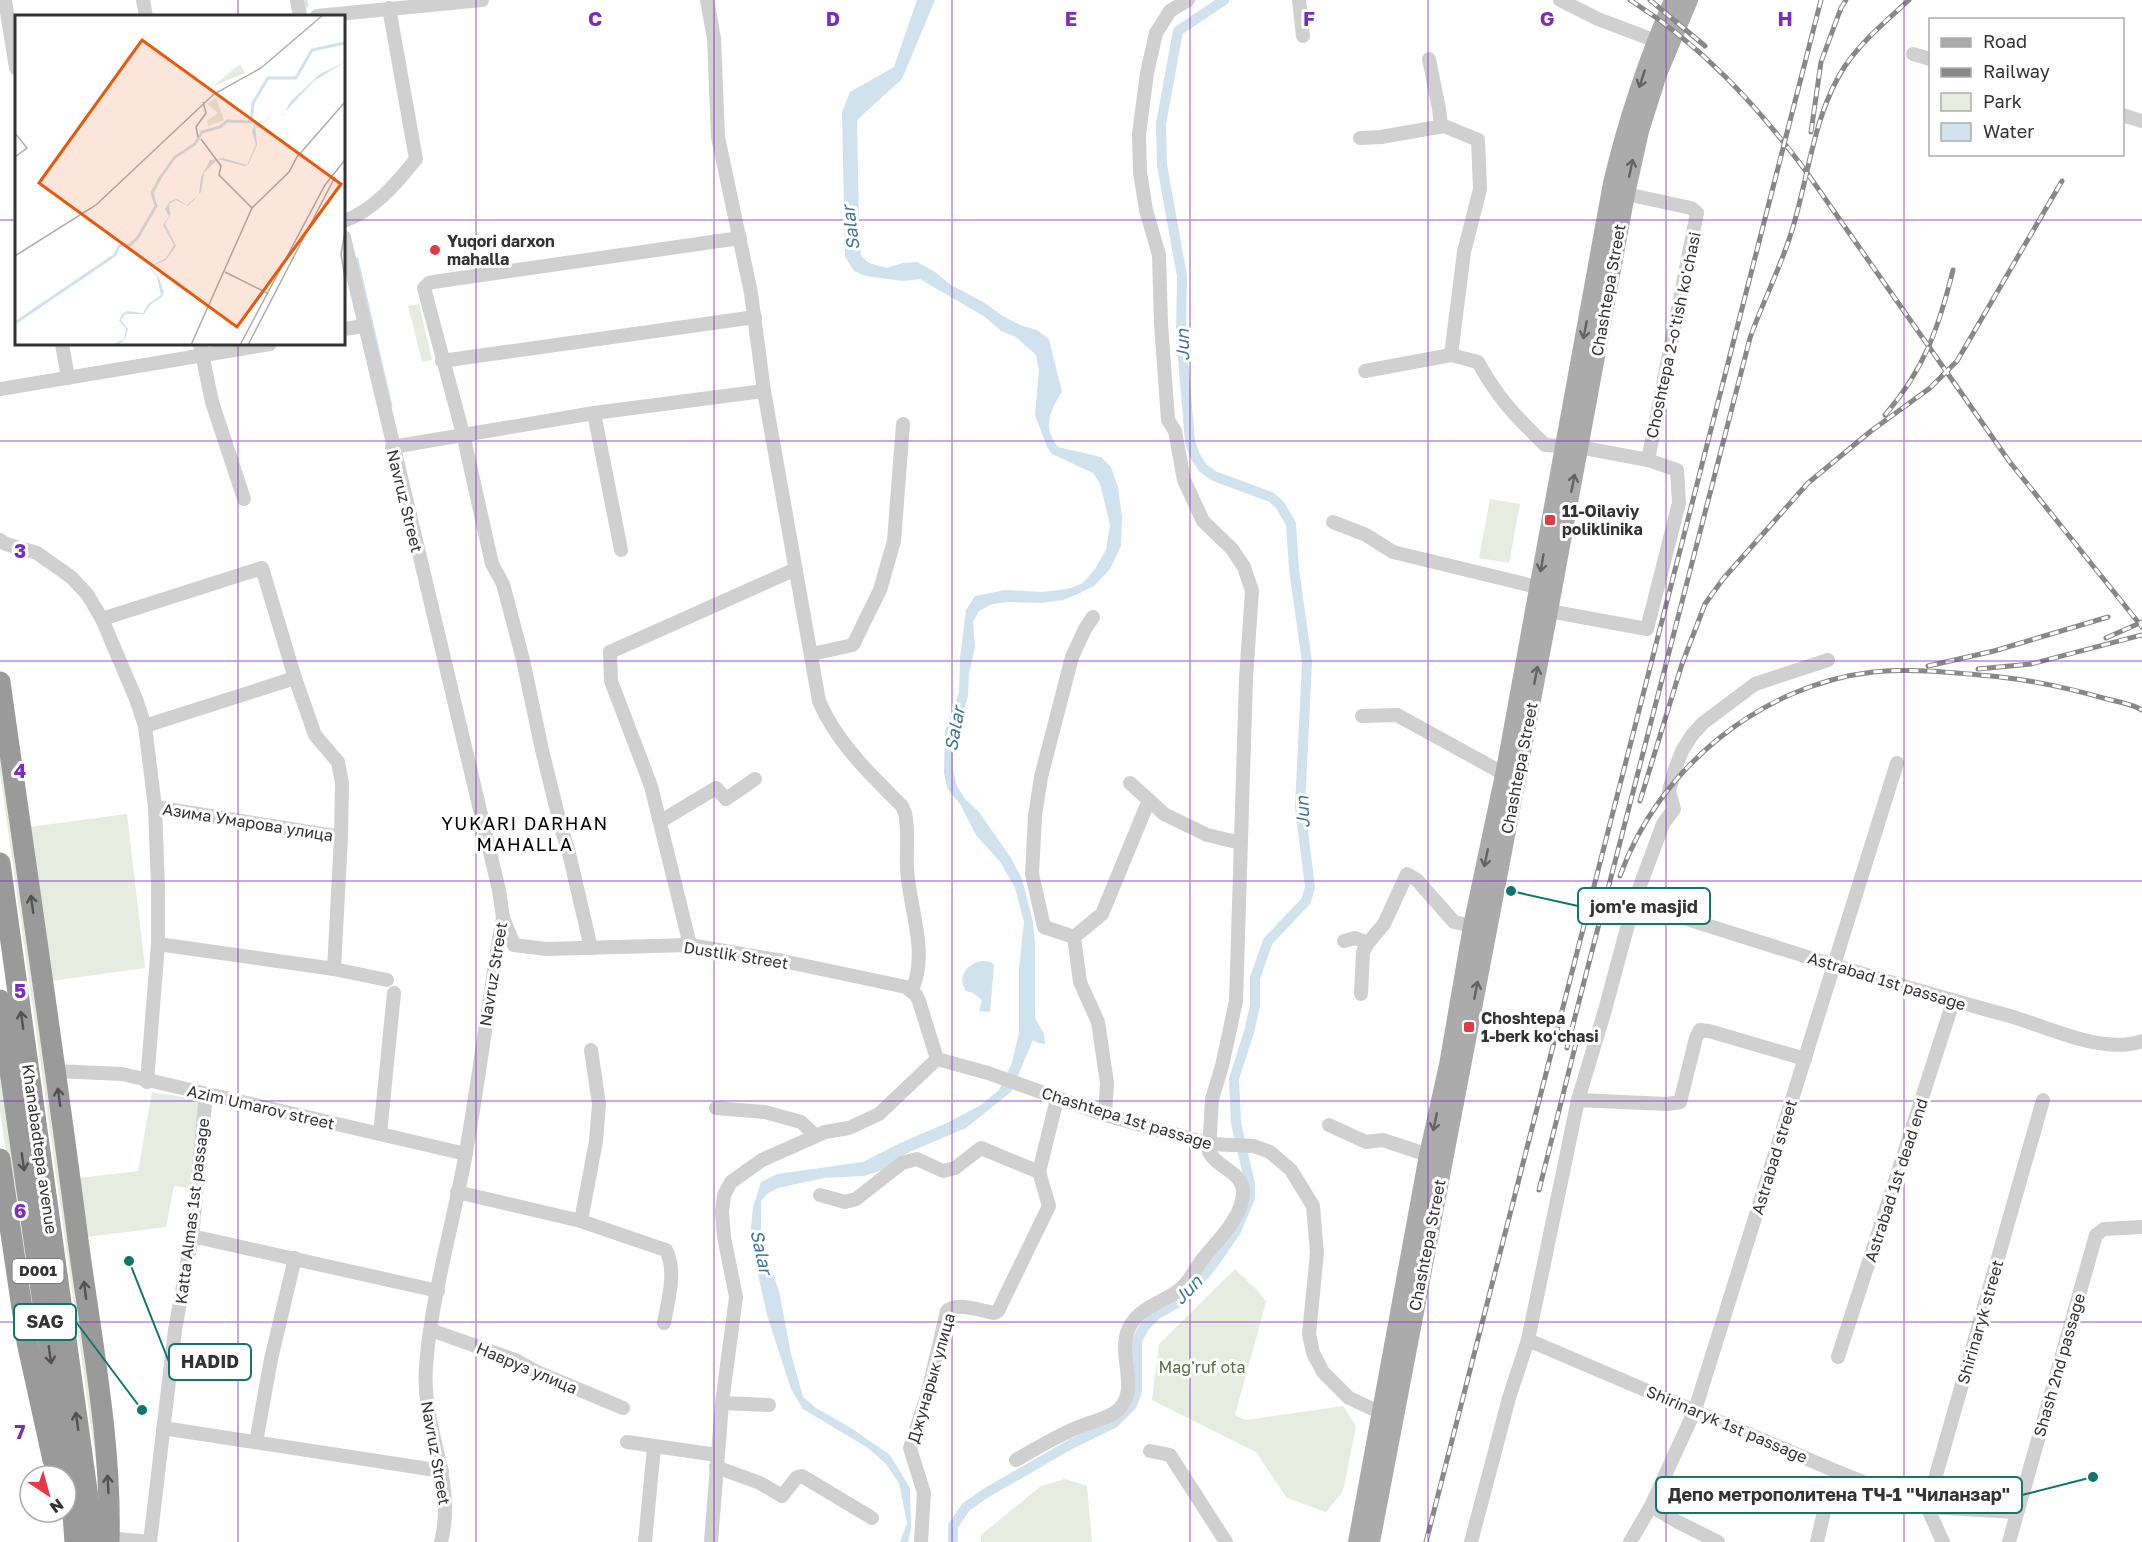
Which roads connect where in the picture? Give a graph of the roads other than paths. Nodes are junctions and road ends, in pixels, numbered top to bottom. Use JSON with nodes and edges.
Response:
{"nodes":[{"id":1,"x":5,"y":0,"type":"edge"},
{"id":2,"x":143,"y":0,"type":"edge"},
{"id":3,"x":297,"y":0,"type":"edge"},
{"id":4,"x":482,"y":0,"type":"edge"},
{"id":5,"x":707,"y":0,"type":"edge"},
{"id":6,"x":1188,"y":0,"type":"edge"},
{"id":7,"x":1299,"y":0,"type":"edge"},
{"id":8,"x":1560,"y":0,"type":"edge"},
{"id":9,"x":1673,"y":0,"type":"edge"},
{"id":10,"x":1689,"y":0,"type":"edge"},
{"id":11,"x":389,"y":8,"type":"junction"},
{"id":12,"x":146,"y":15,"type":"edge"},
{"id":13,"x":300,"y":15,"type":"edge"},
{"id":14,"x":326,"y":15,"type":"edge"},
{"id":15,"x":1303,"y":36,"type":"dead end"},
{"id":16,"x":1656,"y":41,"type":"junction"},
{"id":17,"x":1913,"y":54,"type":"dead end"},
{"id":18,"x":1429,"y":59,"type":"dead end"},
{"id":19,"x":1929,"y":59,"type":"edge"},
{"id":20,"x":15,"y":62,"type":"edge"},
{"id":21,"x":2124,"y":116,"type":"edge"},
{"id":22,"x":2142,"y":121,"type":"edge"},
{"id":23,"x":1441,"y":126,"type":"junction"},
{"id":24,"x":1360,"y":138,"type":"dead end"},
{"id":25,"x":1626,"y":194,"type":"junction"},
{"id":26,"x":345,"y":221,"type":"edge"},
{"id":27,"x":740,"y":238,"type":"junction"},
{"id":28,"x":345,"y":241,"type":"edge"},
{"id":29,"x":755,"y":317,"type":"junction"},
{"id":30,"x":364,"y":326,"type":"junction"},
{"id":31,"x":345,"y":329,"type":"edge"},
{"id":32,"x":62,"y":345,"type":"edge"},
{"id":33,"x":258,"y":345,"type":"edge"},
{"id":34,"x":201,"y":350,"type":"edge"},
{"id":35,"x":1451,"y":355,"type":"junction"},
{"id":36,"x":442,"y":361,"type":"junction"},
{"id":37,"x":1365,"y":371,"type":"dead end"},
{"id":38,"x":68,"y":378,"type":"junction"},
{"id":39,"x":0,"y":390,"type":"edge"},
{"id":40,"x":764,"y":391,"type":"junction"},
{"id":41,"x":594,"y":413,"type":"junction"},
{"id":42,"x":903,"y":424,"type":"dead end"},
{"id":43,"x":463,"y":434,"type":"junction"},
{"id":44,"x":392,"y":447,"type":"junction"},
{"id":45,"x":1571,"y":447,"type":"junction"},
{"id":46,"x":1648,"y":460,"type":"junction"},
{"id":47,"x":244,"y":499,"type":"dead end"},
{"id":48,"x":1333,"y":522,"type":"dead end"},
{"id":49,"x":0,"y":540,"type":"edge"},
{"id":50,"x":621,"y":550,"type":"dead end"},
{"id":51,"x":796,"y":569,"type":"junction"},
{"id":52,"x":1537,"y":587,"type":"junction"},
{"id":53,"x":1549,"y":611,"type":"junction"},
{"id":54,"x":1093,"y":616,"type":"dead end"},
{"id":55,"x":102,"y":619,"type":"junction"},
{"id":56,"x":812,"y":654,"type":"junction"},
{"id":57,"x":1828,"y":660,"type":"dead end"},
{"id":58,"x":295,"y":678,"type":"junction"},
{"id":59,"x":0,"y":682,"type":"edge"},
{"id":60,"x":1362,"y":716,"type":"dead end"},
{"id":61,"x":145,"y":726,"type":"junction"},
{"id":62,"x":1897,"y":764,"type":"dead end"},
{"id":63,"x":1505,"y":770,"type":"junction"},
{"id":64,"x":754,"y":779,"type":"dead end"},
{"id":65,"x":1130,"y":783,"type":"dead end"},
{"id":66,"x":1149,"y":800,"type":"junction"},
{"id":67,"x":155,"y":807,"type":"junction"},
{"id":68,"x":661,"y":820,"type":"junction"},
{"id":69,"x":341,"y":837,"type":"junction"},
{"id":70,"x":1241,"y":843,"type":"junction"},
{"id":71,"x":0,"y":863,"type":"edge"},
{"id":72,"x":1634,"y":902,"type":"junction"},
{"id":73,"x":503,"y":918,"type":"junction"},
{"id":74,"x":1472,"y":926,"type":"junction"},
{"id":75,"x":1074,"y":937,"type":"junction"},
{"id":76,"x":1344,"y":941,"type":"dead end"},
{"id":77,"x":1368,"y":943,"type":"junction"},
{"id":78,"x":158,"y":944,"type":"junction"},
{"id":79,"x":498,"y":945,"type":"junction"},
{"id":80,"x":514,"y":945,"type":"junction"},
{"id":81,"x":690,"y":945,"type":"junction"},
{"id":82,"x":591,"y":948,"type":"junction"},
{"id":83,"x":1834,"y":966,"type":"junction"},
{"id":84,"x":334,"y":969,"type":"junction"},
{"id":85,"x":387,"y":980,"type":"dead end"},
{"id":86,"x":912,"y":990,"type":"junction"},
{"id":87,"x":394,"y":993,"type":"dead end"},
{"id":88,"x":1361,"y":994,"type":"dead end"},
{"id":89,"x":0,"y":1000,"type":"edge"},
{"id":90,"x":1953,"y":1002,"type":"junction"},
{"id":91,"x":2142,"y":1041,"type":"edge"},
{"id":92,"x":591,"y":1050,"type":"dead end"},
{"id":93,"x":937,"y":1059,"type":"junction"},
{"id":94,"x":1804,"y":1059,"type":"junction"},
{"id":95,"x":56,"y":1071,"type":"junction"},
{"id":96,"x":147,"y":1082,"type":"junction"},
{"id":97,"x":206,"y":1095,"type":"junction"},
{"id":98,"x":1057,"y":1099,"type":"junction"},
{"id":99,"x":1578,"y":1100,"type":"junction"},
{"id":100,"x":2043,"y":1101,"type":"dead end"},
{"id":101,"x":716,"y":1108,"type":"dead end"},
{"id":102,"x":1105,"y":1114,"type":"junction"},
{"id":103,"x":1329,"y":1125,"type":"dead end"},
{"id":104,"x":380,"y":1134,"type":"junction"},
{"id":105,"x":816,"y":1136,"type":"junction"},
{"id":106,"x":1216,"y":1145,"type":"junction"},
{"id":107,"x":466,"y":1154,"type":"junction"},
{"id":108,"x":1428,"y":1155,"type":"junction"},
{"id":109,"x":0,"y":1159,"type":"edge"},
{"id":110,"x":1039,"y":1172,"type":"junction"},
{"id":111,"x":457,"y":1192,"type":"junction"},
{"id":112,"x":820,"y":1195,"type":"dead end"},
{"id":113,"x":580,"y":1221,"type":"junction"},
{"id":114,"x":2142,"y":1227,"type":"edge"},
{"id":115,"x":192,"y":1236,"type":"junction"},
{"id":116,"x":295,"y":1258,"type":"junction"},
{"id":117,"x":438,"y":1291,"type":"junction"},
{"id":118,"x":1405,"y":1318,"type":"junction"},
{"id":119,"x":664,"y":1323,"type":"dead end"},
{"id":120,"x":431,"y":1330,"type":"junction"},
{"id":121,"x":1528,"y":1340,"type":"junction"},
{"id":122,"x":1838,"y":1358,"type":"dead end"},
{"id":123,"x":722,"y":1403,"type":"junction"},
{"id":124,"x":769,"y":1405,"type":"dead end"},
{"id":125,"x":622,"y":1408,"type":"dead end"},
{"id":126,"x":1695,"y":1410,"type":"junction"},
{"id":127,"x":1387,"y":1416,"type":"junction"},
{"id":128,"x":163,"y":1428,"type":"junction"},
{"id":129,"x":256,"y":1442,"type":"junction"},
{"id":130,"x":627,"y":1442,"type":"dead end"},
{"id":131,"x":654,"y":1447,"type":"junction"},
{"id":132,"x":1150,"y":1451,"type":"dead end"},
{"id":133,"x":1016,"y":1460,"type":"dead end"},
{"id":134,"x":717,"y":1461,"type":"junction"},
{"id":135,"x":53,"y":1464,"type":"edge"},
{"id":136,"x":442,"y":1472,"type":"junction"},
{"id":137,"x":1838,"y":1472,"type":"junction"},
{"id":138,"x":1651,"y":1506,"type":"junction"},
{"id":139,"x":1927,"y":1507,"type":"junction"},
{"id":140,"x":2016,"y":1512,"type":"junction"},
{"id":141,"x":872,"y":1518,"type":"dead end"},
{"id":142,"x":66,"y":1524,"type":"edge"},
{"id":143,"x":103,"y":1541,"type":"edge"},
{"id":144,"x":71,"y":1542,"type":"edge"},
{"id":145,"x":149,"y":1542,"type":"edge"},
{"id":146,"x":441,"y":1542,"type":"edge"},
{"id":147,"x":645,"y":1542,"type":"edge"},
{"id":148,"x":711,"y":1542,"type":"edge"},
{"id":149,"x":921,"y":1542,"type":"edge"},
{"id":150,"x":1226,"y":1542,"type":"edge"},
{"id":151,"x":1357,"y":1542,"type":"edge"},
{"id":152,"x":1371,"y":1542,"type":"edge"},
{"id":153,"x":1471,"y":1542,"type":"edge"},
{"id":154,"x":1630,"y":1542,"type":"edge"},
{"id":155,"x":1718,"y":1542,"type":"edge"},
{"id":156,"x":1817,"y":1542,"type":"edge"},
{"id":157,"x":1943,"y":1542,"type":"edge"},
{"id":158,"x":2009,"y":1542,"type":"edge"}],
"edges":[{"from":1,"to":20,"type":"street"},
{"from":2,"to":12,"type":"street"},
{"from":3,"to":13,"type":"street"},
{"from":4,"to":11,"type":"street"},
{"from":5,"to":27,"type":"street"},
{"from":6,"to":70,"type":"street"},
{"from":7,"to":15,"type":"street"},
{"from":8,"to":16,"type":"street"},
{"from":9,"to":16,"type":"main road","name":"Chashtepa Street"},
{"from":25,"to":10,"type":"main road","name":"Chashtepa Street","one_way":true},
{"from":11,"to":14,"type":"street"},
{"from":11,"to":26,"type":"street"},
{"from":16,"to":45,"type":"main road","name":"Chashtepa Street","one_way":true},
{"from":17,"to":19,"type":"street"},
{"from":18,"to":23,"type":"street"},
{"from":21,"to":22,"type":"street"},
{"from":23,"to":24,"type":"street"},
{"from":23,"to":35,"type":"street"},
{"from":25,"to":45,"type":"main road","name":"Chashtepa Street"},
{"from":25,"to":46,"type":"street","name":"Choshtepa 2-o'tish ko'chasi"},
{"from":27,"to":29,"type":"street"},
{"from":27,"to":36,"type":"street"},
{"from":28,"to":30,"type":"street","name":"Navruz Street"},
{"from":29,"to":36,"type":"street"},
{"from":29,"to":40,"type":"street"},
{"from":30,"to":31,"type":"street"},
{"from":30,"to":44,"type":"street","name":"Navruz Street"},
{"from":32,"to":38,"type":"street"},
{"from":33,"to":34,"type":"street"},
{"from":34,"to":38,"type":"street"},
{"from":34,"to":47,"type":"street"},
{"from":35,"to":37,"type":"street"},
{"from":35,"to":45,"type":"street","name":"Choshtepa 2-o'tish ko'chasi"},
{"from":36,"to":43,"type":"street"},
{"from":38,"to":39,"type":"street"},
{"from":40,"to":41,"type":"street"},
{"from":40,"to":51,"type":"street"},
{"from":41,"to":43,"type":"street"},
{"from":41,"to":50,"type":"street"},
{"from":42,"to":56,"type":"street"},
{"from":43,"to":44,"type":"street"},
{"from":43,"to":82,"type":"street"},
{"from":44,"to":73,"type":"street","name":"Navruz Street"},
{"from":45,"to":46,"type":"street","name":"Choshtepa 2-o'tish ko'chasi"},
{"from":45,"to":52,"type":"main road","name":"Chashtepa Street","one_way":true},
{"from":53,"to":45,"type":"main road","name":"Chashtepa Street","one_way":true},
{"from":46,"to":53,"type":"street","name":"Choshtepa 2-o'tish ko'chasi"},
{"from":48,"to":52,"type":"street"},
{"from":49,"to":55,"type":"street","name":"Азима Умарова улица"},
{"from":51,"to":56,"type":"street"},
{"from":51,"to":68,"type":"street"},
{"from":52,"to":63,"type":"main road","name":"Chashtepa Street"},
{"from":118,"to":53,"type":"main road","name":"Chashtepa Street","one_way":true},
{"from":54,"to":75,"type":"street"},
{"from":55,"to":58,"type":"street","name":"Азима Умарова улица"},
{"from":55,"to":61,"type":"street","name":"Азима Умарова улица"},
{"from":56,"to":86,"type":"street"},
{"from":57,"to":72,"type":"street"},
{"from":58,"to":61,"type":"street"},
{"from":58,"to":69,"type":"street","name":"Азима Умарова улица"},
{"from":95,"to":59,"type":"highway","one_way":true},
{"from":60,"to":63,"type":"street"},
{"from":61,"to":67,"type":"street","name":"Азима Умарова улица"},
{"from":62,"to":83,"type":"street","name":"Astrabad street"},
{"from":63,"to":74,"type":"main road","name":"Chashtepa Street","one_way":true},
{"from":64,"to":68,"type":"street"},
{"from":65,"to":66,"type":"street"},
{"from":66,"to":70,"type":"street"},
{"from":66,"to":75,"type":"street"},
{"from":67,"to":69,"type":"street","name":"Азима Умарова улица"},
{"from":67,"to":78,"type":"street","name":"Азима Умарова улица"},
{"from":68,"to":81,"type":"street"},
{"from":69,"to":84,"type":"street","name":"Азима Умарова улица"},
{"from":70,"to":106,"type":"street"},
{"from":143,"to":71,"type":"highway","name":"Khanabadtepa avenue","number":"D001","one_way":true},
{"from":72,"to":83,"type":"street","name":"Astrabad 1st passage"},
{"from":72,"to":99,"type":"street"},
{"from":73,"to":79,"type":"street","name":"Navruz Street"},
{"from":73,"to":80,"type":"street"},
{"from":74,"to":77,"type":"street"},
{"from":74,"to":108,"type":"main road","name":"Chashtepa Street","one_way":true},
{"from":75,"to":102,"type":"street"},
{"from":76,"to":77,"type":"street"},
{"from":77,"to":88,"type":"street"},
{"from":78,"to":84,"type":"street"},
{"from":78,"to":96,"type":"street","name":"Азима Умарова улица"},
{"from":79,"to":80,"type":"street","name":"Dustlik Street"},
{"from":79,"to":107,"type":"street","name":"Navruz Street"},
{"from":80,"to":82,"type":"street","name":"Dustlik Street"},
{"from":81,"to":82,"type":"street","name":"Dustlik Street"},
{"from":81,"to":86,"type":"street","name":"Dustlik Street"},
{"from":83,"to":90,"type":"street","name":"Astrabad 1st passage"},
{"from":83,"to":94,"type":"street","name":"Astrabad street"},
{"from":84,"to":85,"type":"street"},
{"from":86,"to":93,"type":"street"},
{"from":87,"to":104,"type":"street"},
{"from":89,"to":144,"type":"highway","name":"Khanabadtepa avenue","number":"D001","one_way":true},
{"from":90,"to":91,"type":"street","name":"Astrabad 1st passage"},
{"from":90,"to":122,"type":"street","name":"Astrabad 1st dead end"},
{"from":92,"to":113,"type":"street"},
{"from":93,"to":98,"type":"street","name":"Chashtepa 1st passage"},
{"from":93,"to":105,"type":"street"},
{"from":94,"to":99,"type":"street"},
{"from":94,"to":126,"type":"street","name":"Astrabad street"},
{"from":95,"to":96,"type":"street","name":"Azim Umarov street"},
{"from":143,"to":95,"type":"highway","one_way":true},
{"from":96,"to":97,"type":"street","name":"Azim Umarov street"},
{"from":97,"to":104,"type":"street","name":"Azim Umarov street"},
{"from":97,"to":115,"type":"street","name":"Katta Almas 1st passage"},
{"from":98,"to":102,"type":"street","name":"Chashtepa 1st passage"},
{"from":98,"to":110,"type":"street"},
{"from":99,"to":121,"type":"street"},
{"from":100,"to":139,"type":"street","name":"Shirinaryk street"},
{"from":101,"to":105,"type":"street"},
{"from":102,"to":106,"type":"street","name":"Chashtepa 1st passage"},
{"from":103,"to":108,"type":"street"},
{"from":104,"to":107,"type":"street","name":"Azim Umarov street"},
{"from":105,"to":123,"type":"street"},
{"from":106,"to":127,"type":"street","name":"Chashtepa 1st passage"},
{"from":106,"to":133,"type":"street"},
{"from":107,"to":111,"type":"street","name":"Navruz Street"},
{"from":108,"to":118,"type":"main road","name":"Chashtepa Street"},
{"from":109,"to":135,"type":"highway"},
{"from":110,"to":112,"type":"street"},
{"from":110,"to":149,"type":"street","name":"Джунарык улица"},
{"from":111,"to":113,"type":"street"},
{"from":111,"to":117,"type":"street","name":"Navruz Street"},
{"from":113,"to":119,"type":"street"},
{"from":114,"to":140,"type":"street","name":"Shash 2nd passage"},
{"from":115,"to":116,"type":"street"},
{"from":115,"to":128,"type":"street","name":"Katta Almas 1st passage"},
{"from":116,"to":117,"type":"street"},
{"from":116,"to":129,"type":"street"},
{"from":117,"to":120,"type":"street","name":"Navruz Street"},
{"from":118,"to":127,"type":"main road","name":"Chashtepa Street"},
{"from":120,"to":125,"type":"street","name":"Навруз улица"},
{"from":120,"to":136,"type":"street","name":"Navruz Street"},
{"from":121,"to":126,"type":"street","name":"Shirinaryk 1st passage"},
{"from":121,"to":153,"type":"street"},
{"from":123,"to":124,"type":"street"},
{"from":123,"to":134,"type":"street"},
{"from":126,"to":137,"type":"street","name":"Shirinaryk 1st passage"},
{"from":126,"to":138,"type":"street","name":"Astrabad street"},
{"from":127,"to":151,"type":"main road","name":"Chashtepa Street"},
{"from":127,"to":152,"type":"main road","name":"Chashtepa Street"},
{"from":128,"to":129,"type":"street"},
{"from":128,"to":145,"type":"street","name":"Katta Almas 1st passage"},
{"from":129,"to":136,"type":"street"},
{"from":130,"to":131,"type":"street"},
{"from":131,"to":134,"type":"street"},
{"from":131,"to":147,"type":"street"},
{"from":132,"to":150,"type":"street"},
{"from":134,"to":141,"type":"street"},
{"from":134,"to":148,"type":"street"},
{"from":136,"to":146,"type":"street","name":"Navruz Street"},
{"from":137,"to":139,"type":"street","name":"Shirinaryk 1st passage"},
{"from":137,"to":156,"type":"street"},
{"from":138,"to":154,"type":"street","name":"Astrabad street"},
{"from":138,"to":155,"type":"street"},
{"from":139,"to":140,"type":"street","name":"Shirinaryk 1st passage"},
{"from":139,"to":157,"type":"street"},
{"from":140,"to":158,"type":"street","name":"Shash 2nd passage"},
{"from":142,"to":144,"type":"highway"},
{"from":143,"to":145,"type":"street"}]}
